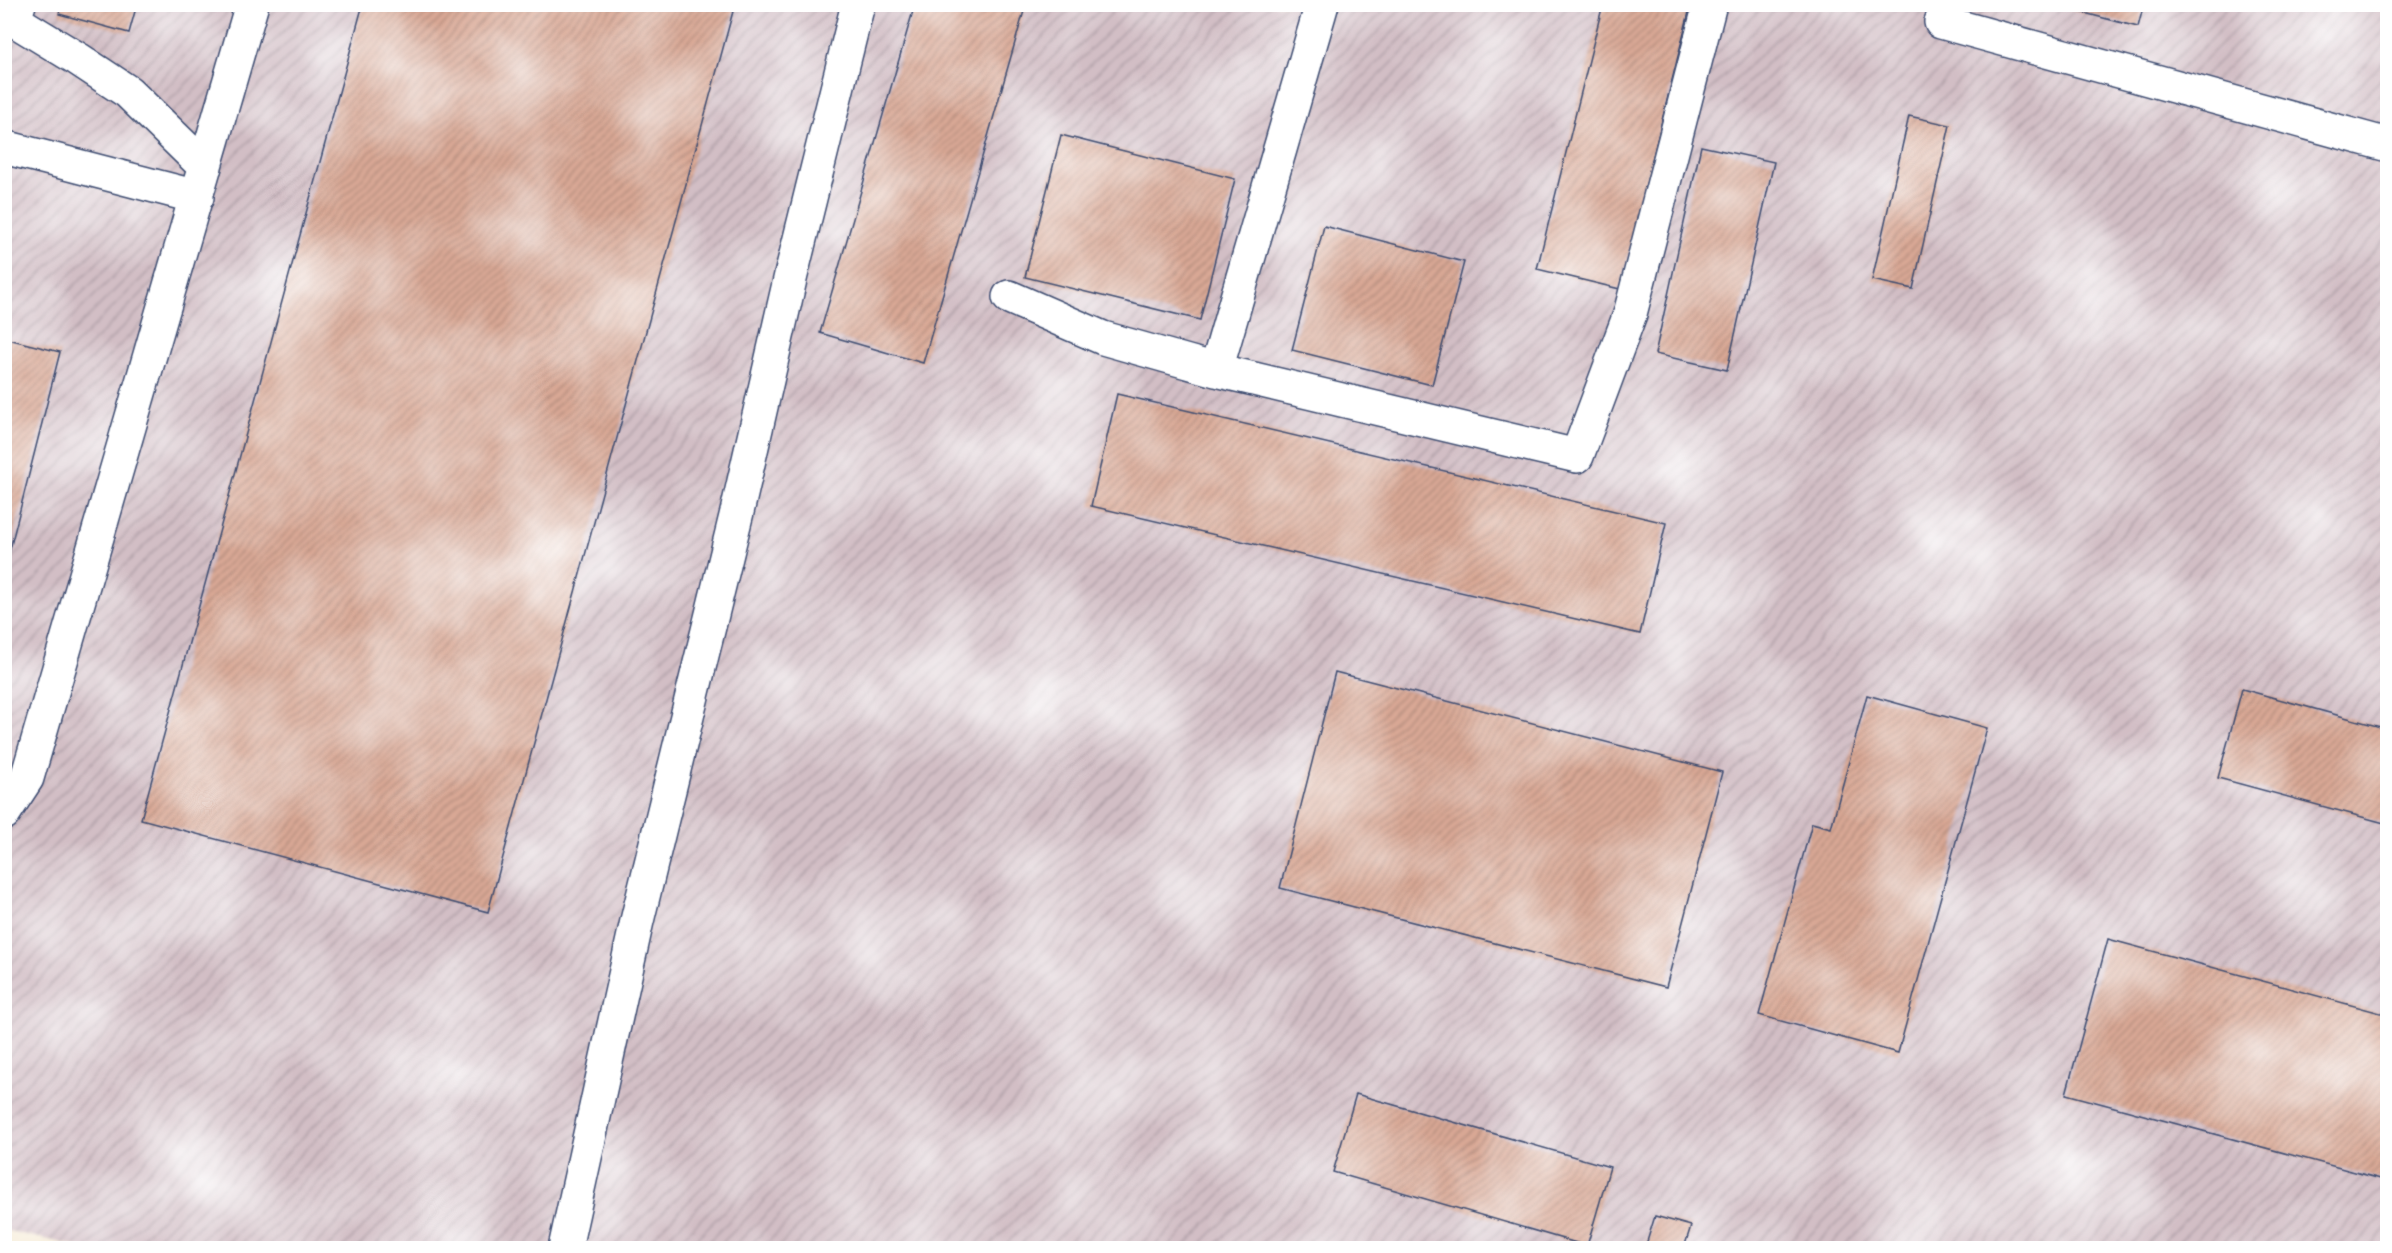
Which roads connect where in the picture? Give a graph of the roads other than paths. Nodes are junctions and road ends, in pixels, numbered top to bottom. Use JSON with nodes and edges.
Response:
{"nodes":[{"id":1,"x":19,"y":4,"type":"edge"},
{"id":2,"x":252,"y":4,"type":"edge"},
{"id":3,"x":858,"y":4,"type":"edge"},
{"id":4,"x":1322,"y":4,"type":"edge"},
{"id":5,"x":1710,"y":4,"type":"edge"},
{"id":6,"x":1941,"y":22,"type":"dead end"},
{"id":7,"x":2388,"y":145,"type":"edge"},
{"id":8,"x":4,"y":147,"type":"edge"},
{"id":9,"x":201,"y":182,"type":"junction"},
{"id":10,"x":1009,"y":297,"type":"dead end"},
{"id":11,"x":1216,"y":370,"type":"junction"},
{"id":12,"x":4,"y":813,"type":"edge"},
{"id":13,"x":565,"y":1248,"type":"edge"}],
"edges":[{"from":1,"to":9,"type":"lane"},
{"from":2,"to":9,"type":"lane"},
{"from":3,"to":13,"type":"lane"},
{"from":4,"to":11,"type":"lane"},
{"from":5,"to":11,"type":"lane"},
{"from":6,"to":7,"type":"lane"},
{"from":8,"to":9,"type":"lane"},
{"from":9,"to":12,"type":"lane"},
{"from":10,"to":11,"type":"lane"}]}
